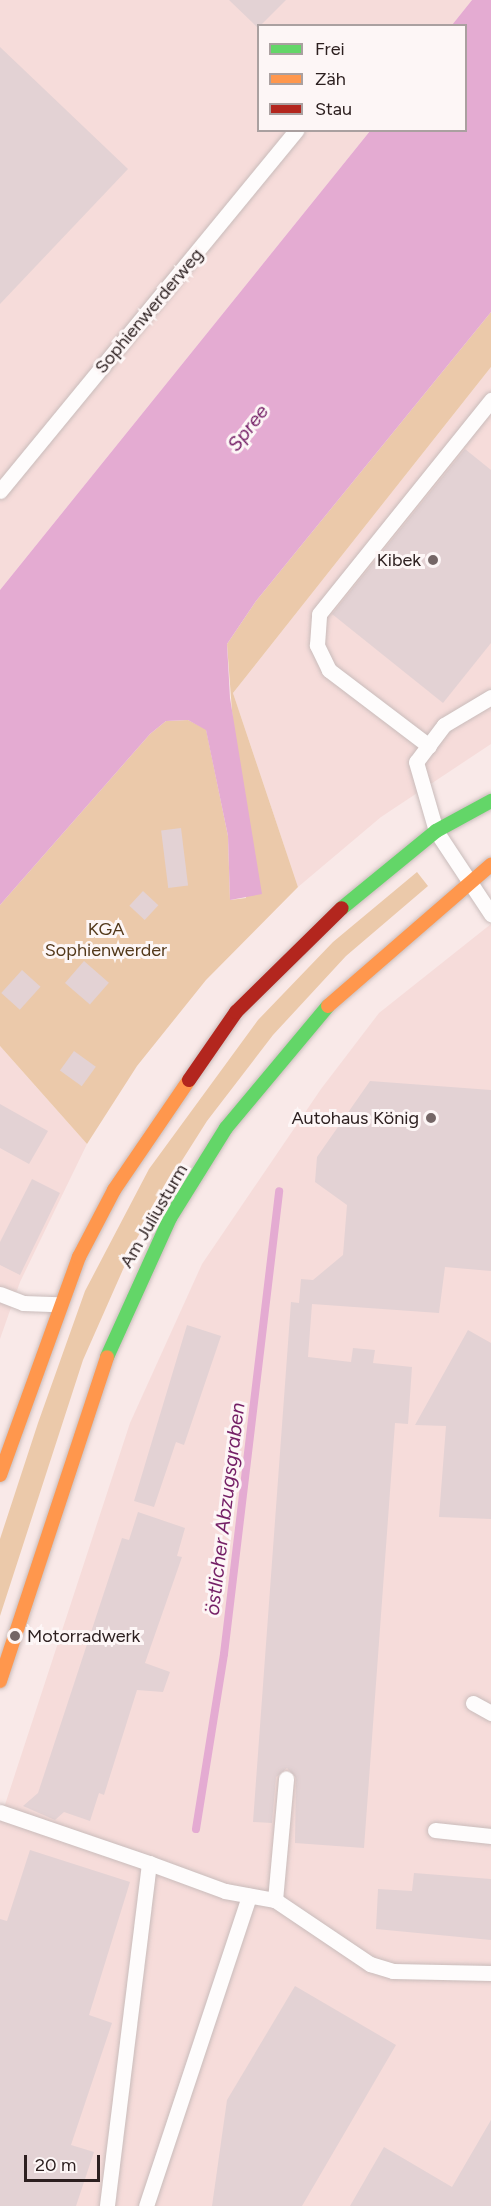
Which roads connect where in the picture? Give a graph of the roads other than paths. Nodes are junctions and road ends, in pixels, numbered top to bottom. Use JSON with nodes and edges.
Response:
{"nodes":[{"id":1,"x":295,"y":132,"type":"edge"},
{"id":2,"x":491,"y":400,"type":"edge"},
{"id":3,"x":0,"y":491,"type":"edge"},
{"id":4,"x":491,"y":697,"type":"edge"},
{"id":5,"x":429,"y":746,"type":"junction"},
{"id":6,"x":491,"y":801,"type":"edge"},
{"id":7,"x":436,"y":831,"type":"junction"},
{"id":8,"x":491,"y":865,"type":"edge"},
{"id":9,"x":465,"y":881,"type":"junction"},
{"id":10,"x":491,"y":914,"type":"edge"},
{"id":11,"x":0,"y":1294,"type":"edge"},
{"id":12,"x":58,"y":1304,"type":"junction"},
{"id":13,"x":0,"y":1475,"type":"edge"},
{"id":14,"x":0,"y":1681,"type":"edge"},
{"id":15,"x":474,"y":1703,"type":"dead end"},
{"id":16,"x":491,"y":1713,"type":"edge"},
{"id":17,"x":286,"y":1778,"type":"dead end"},
{"id":18,"x":0,"y":1812,"type":"edge"},
{"id":19,"x":435,"y":1830,"type":"dead end"},
{"id":20,"x":491,"y":1836,"type":"edge"},
{"id":21,"x":149,"y":1863,"type":"junction"},
{"id":22,"x":249,"y":1896,"type":"junction"},
{"id":23,"x":275,"y":1900,"type":"junction"},
{"id":24,"x":491,"y":1973,"type":"edge"},
{"id":25,"x":107,"y":2206,"type":"edge"},
{"id":26,"x":146,"y":2206,"type":"edge"}],
"edges":[{"from":1,"to":3,"type":"lane","name":"Sophienwerderweg"},
{"from":2,"to":5,"type":"lane"},
{"from":4,"to":5,"type":"lane"},
{"from":5,"to":7,"type":"lane"},
{"from":6,"to":7,"type":"main road"},
{"from":7,"to":9,"type":"lane"},
{"from":7,"to":12,"type":"main road"},
{"from":8,"to":9,"type":"main road","name":"Am Juliusturm"},
{"from":9,"to":10,"type":"lane"},
{"from":9,"to":14,"type":"main road","name":"Am Juliusturm"},
{"from":11,"to":12,"type":"lane"},
{"from":12,"to":13,"type":"main road"},
{"from":15,"to":16,"type":"lane"},
{"from":17,"to":23,"type":"lane"},
{"from":18,"to":21,"type":"lane"},
{"from":19,"to":20,"type":"lane"},
{"from":21,"to":22,"type":"lane"},
{"from":21,"to":25,"type":"lane"},
{"from":22,"to":23,"type":"lane"},
{"from":22,"to":26,"type":"lane"},
{"from":23,"to":24,"type":"lane"}]}
